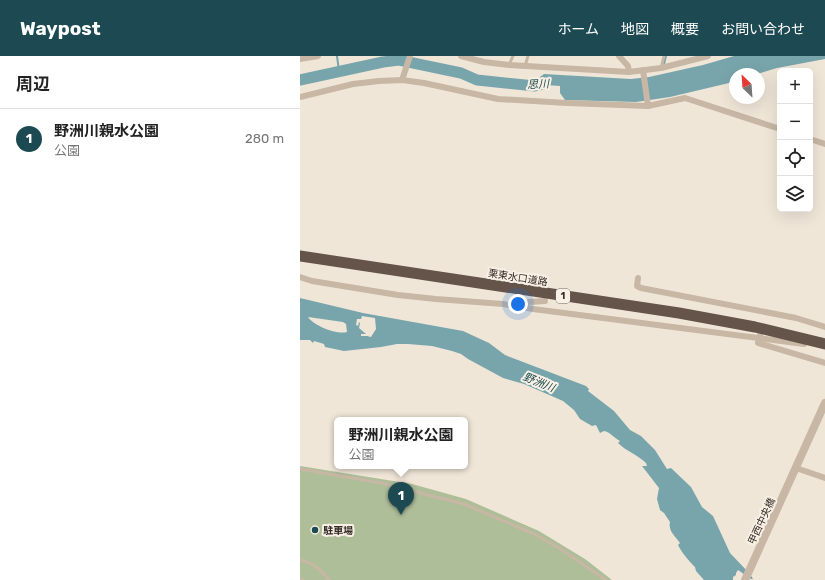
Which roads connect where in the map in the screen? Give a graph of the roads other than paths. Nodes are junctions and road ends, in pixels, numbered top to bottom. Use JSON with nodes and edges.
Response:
{"nodes":[{"id":1,"x":318,"y":56,"type":"edge"},
{"id":2,"x":410,"y":56,"type":"edge"},
{"id":3,"x":461,"y":56,"type":"edge"},
{"id":4,"x":513,"y":56,"type":"edge"},
{"id":5,"x":528,"y":56,"type":"edge"},
{"id":6,"x":619,"y":56,"type":"edge"},
{"id":7,"x":664,"y":56,"type":"edge"},
{"id":8,"x":708,"y":56,"type":"edge"},
{"id":9,"x":468,"y":57,"type":"edge"},
{"id":10,"x":701,"y":57,"type":"edge"},
{"id":11,"x":300,"y":59,"type":"edge"},
{"id":12,"x":509,"y":65,"type":"junction"},
{"id":13,"x":524,"y":66,"type":"junction"},
{"id":14,"x":662,"y":68,"type":"junction"},
{"id":15,"x":629,"y":72,"type":"junction"},
{"id":16,"x":643,"y":72,"type":"junction"},
{"id":17,"x":403,"y":79,"type":"junction"},
{"id":18,"x":300,"y":97,"type":"edge"},
{"id":19,"x":648,"y":104,"type":"junction"},
{"id":20,"x":777,"y":129,"type":"edge"},
{"id":21,"x":813,"y":140,"type":"edge"},
{"id":22,"x":825,"y":144,"type":"edge"},
{"id":23,"x":300,"y":256,"type":"edge"},
{"id":24,"x":300,"y":277,"type":"edge"},
{"id":25,"x":638,"y":278,"type":"dead end"},
{"id":26,"x":545,"y":301,"type":"dead end"},
{"id":27,"x":503,"y":304,"type":"junction"},
{"id":28,"x":825,"y":327,"type":"edge"},
{"id":29,"x":761,"y":333,"type":"junction"},
{"id":30,"x":825,"y":344,"type":"edge"},
{"id":31,"x":812,"y":345,"type":"dead end"},
{"id":32,"x":825,"y":363,"type":"edge"},
{"id":33,"x":825,"y":403,"type":"edge"},
{"id":34,"x":300,"y":469,"type":"edge"},
{"id":35,"x":796,"y":469,"type":"junction"},
{"id":36,"x":825,"y":478,"type":"edge"},
{"id":37,"x":300,"y":560,"type":"edge"},
{"id":38,"x":300,"y":579,"type":"edge"},
{"id":39,"x":303,"y":580,"type":"edge"},
{"id":40,"x":329,"y":580,"type":"edge"},
{"id":41,"x":606,"y":580,"type":"edge"},
{"id":42,"x":745,"y":580,"type":"edge"}],
"edges":[{"from":1,"to":11,"type":"street"},
{"from":2,"to":17,"type":"street"},
{"from":3,"to":9,"type":"street"},
{"from":4,"to":12,"type":"lane"},
{"from":5,"to":13,"type":"lane"},
{"from":6,"to":15,"type":"street"},
{"from":7,"to":14,"type":"lane"},
{"from":8,"to":10,"type":"street"},
{"from":9,"to":12,"type":"street"},
{"from":10,"to":14,"type":"street"},
{"from":12,"to":13,"type":"street"},
{"from":13,"to":15,"type":"street"},
{"from":14,"to":16,"type":"street"},
{"from":15,"to":16,"type":"street"},
{"from":16,"to":19,"type":"street"},
{"from":17,"to":18,"type":"street"},
{"from":17,"to":19,"type":"street"},
{"from":19,"to":20,"type":"street"},
{"from":21,"to":22,"type":"street"},
{"from":23,"to":29,"type":"highway","name":"栗東水口道路","number":"1"},
{"from":24,"to":27,"type":"street"},
{"from":25,"to":28,"type":"street"},
{"from":26,"to":27,"type":"street"},
{"from":27,"to":29,"type":"street"},
{"from":29,"to":30,"type":"highway","name":"栗東水口道路","number":"1"},
{"from":29,"to":31,"type":"street"},
{"from":29,"to":32,"type":"street"},
{"from":33,"to":35,"type":"street","name":"甲西中央橋"},
{"from":34,"to":41,"type":"lane"},
{"from":35,"to":36,"type":"street"},
{"from":35,"to":42,"type":"street","name":"甲西中央橋"},
{"from":37,"to":40,"type":"lane"},
{"from":38,"to":39,"type":"lane"}]}
